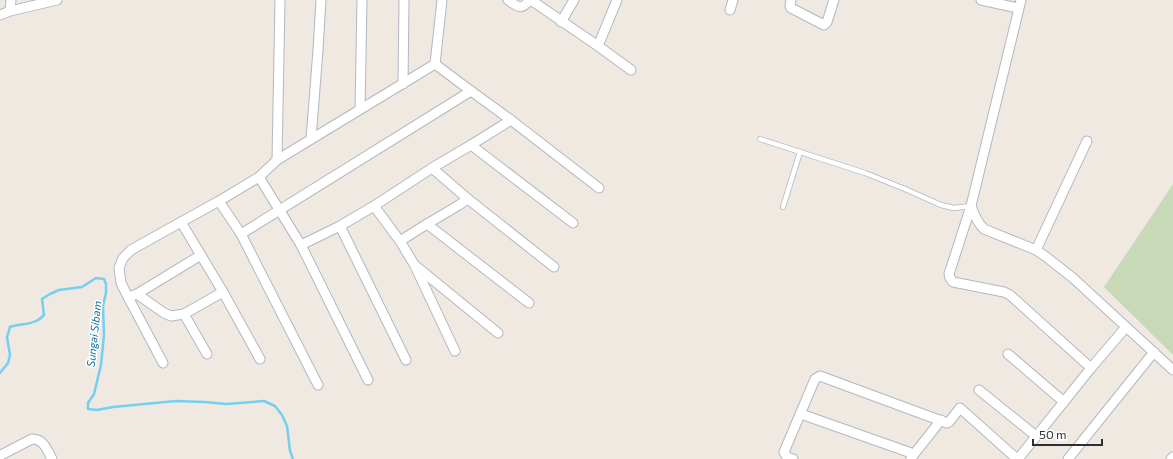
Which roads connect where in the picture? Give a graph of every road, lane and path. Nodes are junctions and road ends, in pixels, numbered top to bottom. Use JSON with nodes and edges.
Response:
{"nodes":[{"id":1,"x":11,"y":0,"type":"edge"},
{"id":2,"x":57,"y":0,"type":"edge"},
{"id":3,"x":280,"y":0,"type":"edge"},
{"id":4,"x":321,"y":0,"type":"edge"},
{"id":5,"x":362,"y":0,"type":"edge"},
{"id":6,"x":404,"y":0,"type":"edge"},
{"id":7,"x":442,"y":0,"type":"edge"},
{"id":8,"x":508,"y":0,"type":"edge"},
{"id":9,"x":530,"y":0,"type":"edge"},
{"id":10,"x":574,"y":0,"type":"edge"},
{"id":11,"x":617,"y":0,"type":"edge"},
{"id":12,"x":733,"y":0,"type":"edge"},
{"id":13,"x":791,"y":0,"type":"edge"},
{"id":14,"x":834,"y":0,"type":"edge"},
{"id":15,"x":981,"y":0,"type":"edge"},
{"id":16,"x":1019,"y":4,"type":"edge"},
{"id":17,"x":730,"y":10,"type":"dead end"},
{"id":18,"x":10,"y":11,"type":"junction"},
{"id":19,"x":0,"y":14,"type":"edge"},
{"id":20,"x":561,"y":22,"type":"junction"},
{"id":21,"x":598,"y":46,"type":"junction"},
{"id":22,"x":435,"y":64,"type":"junction"},
{"id":23,"x":631,"y":70,"type":"dead end"},
{"id":24,"x":403,"y":84,"type":"junction"},
{"id":25,"x":471,"y":91,"type":"junction"},
{"id":26,"x":360,"y":109,"type":"junction"},
{"id":27,"x":511,"y":120,"type":"junction"},
{"id":28,"x":311,"y":139,"type":"junction"},
{"id":29,"x":760,"y":139,"type":"dead end"},
{"id":30,"x":1088,"y":141,"type":"dead end"},
{"id":31,"x":471,"y":145,"type":"junction"},
{"id":32,"x":800,"y":152,"type":"junction"},
{"id":33,"x":277,"y":160,"type":"junction"},
{"id":34,"x":432,"y":168,"type":"junction"},
{"id":35,"x":260,"y":177,"type":"junction"},
{"id":36,"x":599,"y":188,"type":"dead end"},
{"id":37,"x":468,"y":199,"type":"junction"},
{"id":38,"x":219,"y":201,"type":"junction"},
{"id":39,"x":374,"y":206,"type":"junction"},
{"id":40,"x":971,"y":206,"type":"junction"},
{"id":41,"x":783,"y":207,"type":"dead end"},
{"id":42,"x":278,"y":210,"type":"junction"},
{"id":43,"x":181,"y":222,"type":"junction"},
{"id":44,"x":573,"y":223,"type":"dead end"},
{"id":45,"x":427,"y":224,"type":"junction"},
{"id":46,"x":340,"y":226,"type":"junction"},
{"id":47,"x":241,"y":234,"type":"junction"},
{"id":48,"x":400,"y":241,"type":"junction"},
{"id":49,"x":301,"y":245,"type":"junction"},
{"id":50,"x":1036,"y":250,"type":"junction"},
{"id":51,"x":201,"y":255,"type":"junction"},
{"id":52,"x":415,"y":266,"type":"junction"},
{"id":53,"x":554,"y":267,"type":"dead end"},
{"id":54,"x":223,"y":292,"type":"junction"},
{"id":55,"x":133,"y":296,"type":"junction"},
{"id":56,"x":529,"y":303,"type":"dead end"},
{"id":57,"x":184,"y":314,"type":"junction"},
{"id":58,"x":1126,"y":327,"type":"junction"},
{"id":59,"x":498,"y":333,"type":"dead end"},
{"id":60,"x":455,"y":351,"type":"dead end"},
{"id":61,"x":1154,"y":352,"type":"junction"},
{"id":62,"x":207,"y":354,"type":"dead end"},
{"id":63,"x":1008,"y":354,"type":"dead end"},
{"id":64,"x":260,"y":359,"type":"dead end"},
{"id":65,"x":406,"y":360,"type":"dead end"},
{"id":66,"x":162,"y":363,"type":"dead end"},
{"id":67,"x":1091,"y":368,"type":"junction"},
{"id":68,"x":1173,"y":370,"type":"edge"},
{"id":69,"x":368,"y":380,"type":"dead end"},
{"id":70,"x":318,"y":385,"type":"dead end"},
{"id":71,"x":979,"y":390,"type":"dead end"},
{"id":72,"x":1064,"y":402,"type":"junction"},
{"id":73,"x":801,"y":414,"type":"junction"},
{"id":74,"x":941,"y":420,"type":"junction"},
{"id":75,"x":1036,"y":436,"type":"junction"},
{"id":76,"x":1,"y":457,"type":"edge"},
{"id":77,"x":912,"y":457,"type":"edge"},
{"id":78,"x":1014,"y":458,"type":"edge"},
{"id":79,"x":52,"y":459,"type":"edge"},
{"id":80,"x":793,"y":459,"type":"edge"},
{"id":81,"x":1068,"y":459,"type":"edge"}],
"edges":[{"from":1,"to":18,"type":"street"},
{"from":2,"to":18,"type":"street"},
{"from":3,"to":33,"type":"street"},
{"from":4,"to":28,"type":"street"},
{"from":5,"to":26,"type":"street"},
{"from":6,"to":24,"type":"street"},
{"from":7,"to":22,"type":"street"},
{"from":8,"to":9,"type":"street"},
{"from":9,"to":20,"type":"street"},
{"from":10,"to":20,"type":"street"},
{"from":11,"to":21,"type":"street"},
{"from":12,"to":17,"type":"street"},
{"from":13,"to":14,"type":"street"},
{"from":15,"to":16,"type":"street"},
{"from":16,"to":40,"type":"street"},
{"from":18,"to":19,"type":"street"},
{"from":20,"to":21,"type":"street"},
{"from":21,"to":23,"type":"street"},
{"from":22,"to":24,"type":"street"},
{"from":22,"to":25,"type":"street"},
{"from":24,"to":26,"type":"street"},
{"from":25,"to":27,"type":"street"},
{"from":25,"to":42,"type":"street"},
{"from":26,"to":28,"type":"street"},
{"from":27,"to":31,"type":"street"},
{"from":27,"to":36,"type":"street"},
{"from":28,"to":33,"type":"street"},
{"from":29,"to":32,"type":"lane"},
{"from":30,"to":50,"type":"street"},
{"from":31,"to":34,"type":"street"},
{"from":31,"to":44,"type":"street"},
{"from":32,"to":40,"type":"lane"},
{"from":32,"to":41,"type":"lane"},
{"from":33,"to":35,"type":"street"},
{"from":34,"to":37,"type":"street"},
{"from":34,"to":39,"type":"street"},
{"from":35,"to":38,"type":"street"},
{"from":35,"to":42,"type":"street"},
{"from":37,"to":45,"type":"street"},
{"from":37,"to":53,"type":"street"},
{"from":38,"to":43,"type":"street"},
{"from":38,"to":47,"type":"street"},
{"from":39,"to":46,"type":"street"},
{"from":39,"to":48,"type":"street"},
{"from":40,"to":50,"type":"street"},
{"from":40,"to":67,"type":"street"},
{"from":42,"to":47,"type":"street"},
{"from":42,"to":49,"type":"street"},
{"from":43,"to":51,"type":"street"},
{"from":43,"to":55,"type":"street"},
{"from":45,"to":48,"type":"street"},
{"from":45,"to":56,"type":"street"},
{"from":46,"to":49,"type":"street"},
{"from":46,"to":65,"type":"street"},
{"from":47,"to":70,"type":"street"},
{"from":48,"to":52,"type":"street"},
{"from":49,"to":69,"type":"street"},
{"from":50,"to":58,"type":"street"},
{"from":51,"to":54,"type":"street"},
{"from":51,"to":55,"type":"street"},
{"from":52,"to":59,"type":"street"},
{"from":52,"to":60,"type":"street"},
{"from":54,"to":57,"type":"street"},
{"from":54,"to":64,"type":"street"},
{"from":55,"to":57,"type":"street"},
{"from":55,"to":66,"type":"street"},
{"from":57,"to":62,"type":"street"},
{"from":58,"to":61,"type":"street"},
{"from":58,"to":67,"type":"street"},
{"from":61,"to":68,"type":"street"},
{"from":61,"to":81,"type":"street"},
{"from":63,"to":72,"type":"street"},
{"from":67,"to":72,"type":"street"},
{"from":71,"to":75,"type":"street"},
{"from":72,"to":75,"type":"street"},
{"from":73,"to":74,"type":"street"},
{"from":73,"to":77,"type":"street"},
{"from":73,"to":80,"type":"street"},
{"from":74,"to":77,"type":"street"},
{"from":74,"to":78,"type":"street"},
{"from":75,"to":78,"type":"street"},
{"from":76,"to":79,"type":"street"}]}
